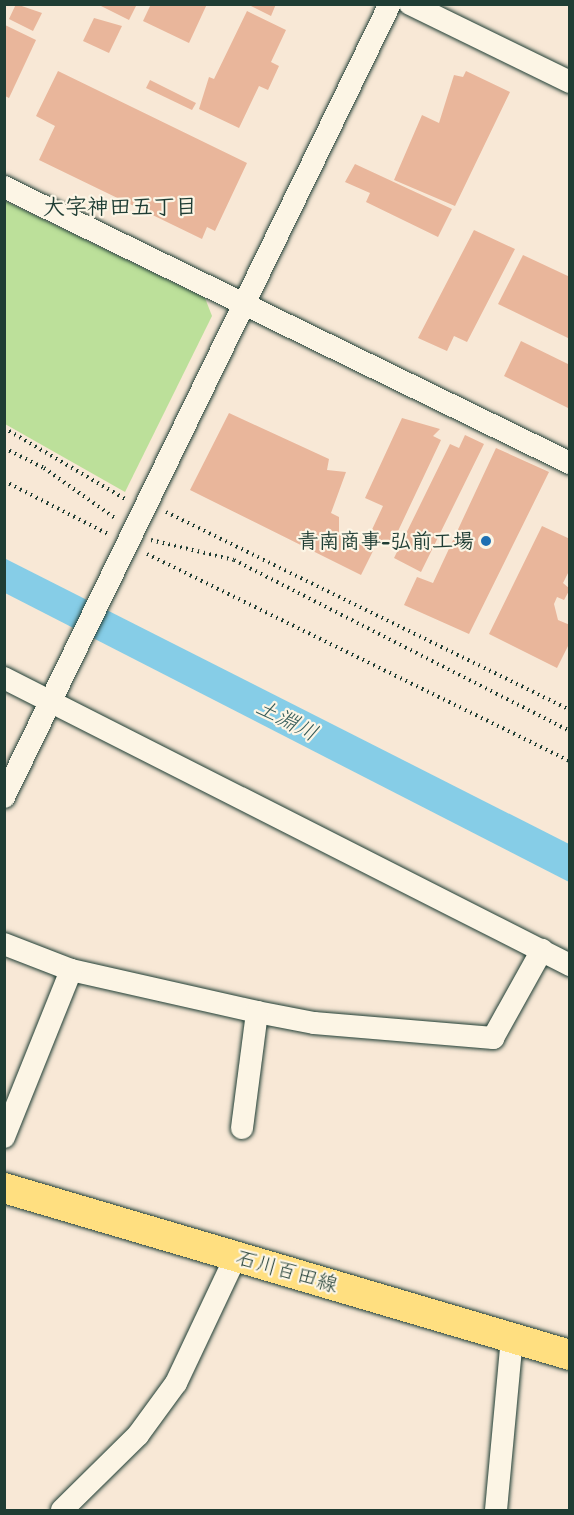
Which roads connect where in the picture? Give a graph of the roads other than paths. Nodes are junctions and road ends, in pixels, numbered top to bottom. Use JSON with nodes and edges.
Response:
{"nodes":[{"id":1,"x":390,"y":4,"type":"edge"},
{"id":2,"x":410,"y":4,"type":"edge"},
{"id":3,"x":570,"y":82,"type":"edge"},
{"id":4,"x":4,"y":187,"type":"edge"},
{"id":5,"x":245,"y":304,"type":"junction"},
{"id":6,"x":570,"y":462,"type":"edge"},
{"id":7,"x":4,"y":678,"type":"edge"},
{"id":8,"x":50,"y":700,"type":"junction"},
{"id":9,"x":4,"y":797,"type":"edge"},
{"id":10,"x":4,"y":944,"type":"edge"},
{"id":11,"x":542,"y":951,"type":"junction"},
{"id":12,"x":570,"y":965,"type":"edge"},
{"id":13,"x":71,"y":970,"type":"junction"},
{"id":14,"x":257,"y":1012,"type":"junction"},
{"id":15,"x":243,"y":1128,"type":"dead end"},
{"id":16,"x":4,"y":1137,"type":"edge"},
{"id":17,"x":4,"y":1188,"type":"edge"},
{"id":18,"x":236,"y":1256,"type":"junction"},
{"id":19,"x":512,"y":1338,"type":"junction"},
{"id":20,"x":570,"y":1355,"type":"edge"},
{"id":21,"x":62,"y":1510,"type":"edge"},
{"id":22,"x":496,"y":1510,"type":"edge"}],
"edges":[{"from":1,"to":5,"type":"street"},
{"from":2,"to":3,"type":"street"},
{"from":4,"to":5,"type":"street"},
{"from":5,"to":6,"type":"street"},
{"from":5,"to":8,"type":"street"},
{"from":7,"to":8,"type":"street"},
{"from":8,"to":9,"type":"street"},
{"from":8,"to":11,"type":"street"},
{"from":10,"to":13,"type":"street"},
{"from":11,"to":12,"type":"street"},
{"from":11,"to":14,"type":"street"},
{"from":13,"to":14,"type":"street"},
{"from":13,"to":16,"type":"street"},
{"from":14,"to":15,"type":"street"},
{"from":17,"to":18,"type":"main road","name":"石川百田線"},
{"from":18,"to":19,"type":"main road","name":"石川百田線"},
{"from":18,"to":21,"type":"street"},
{"from":19,"to":20,"type":"main road","name":"石川百田線"},
{"from":19,"to":22,"type":"street"}]}
